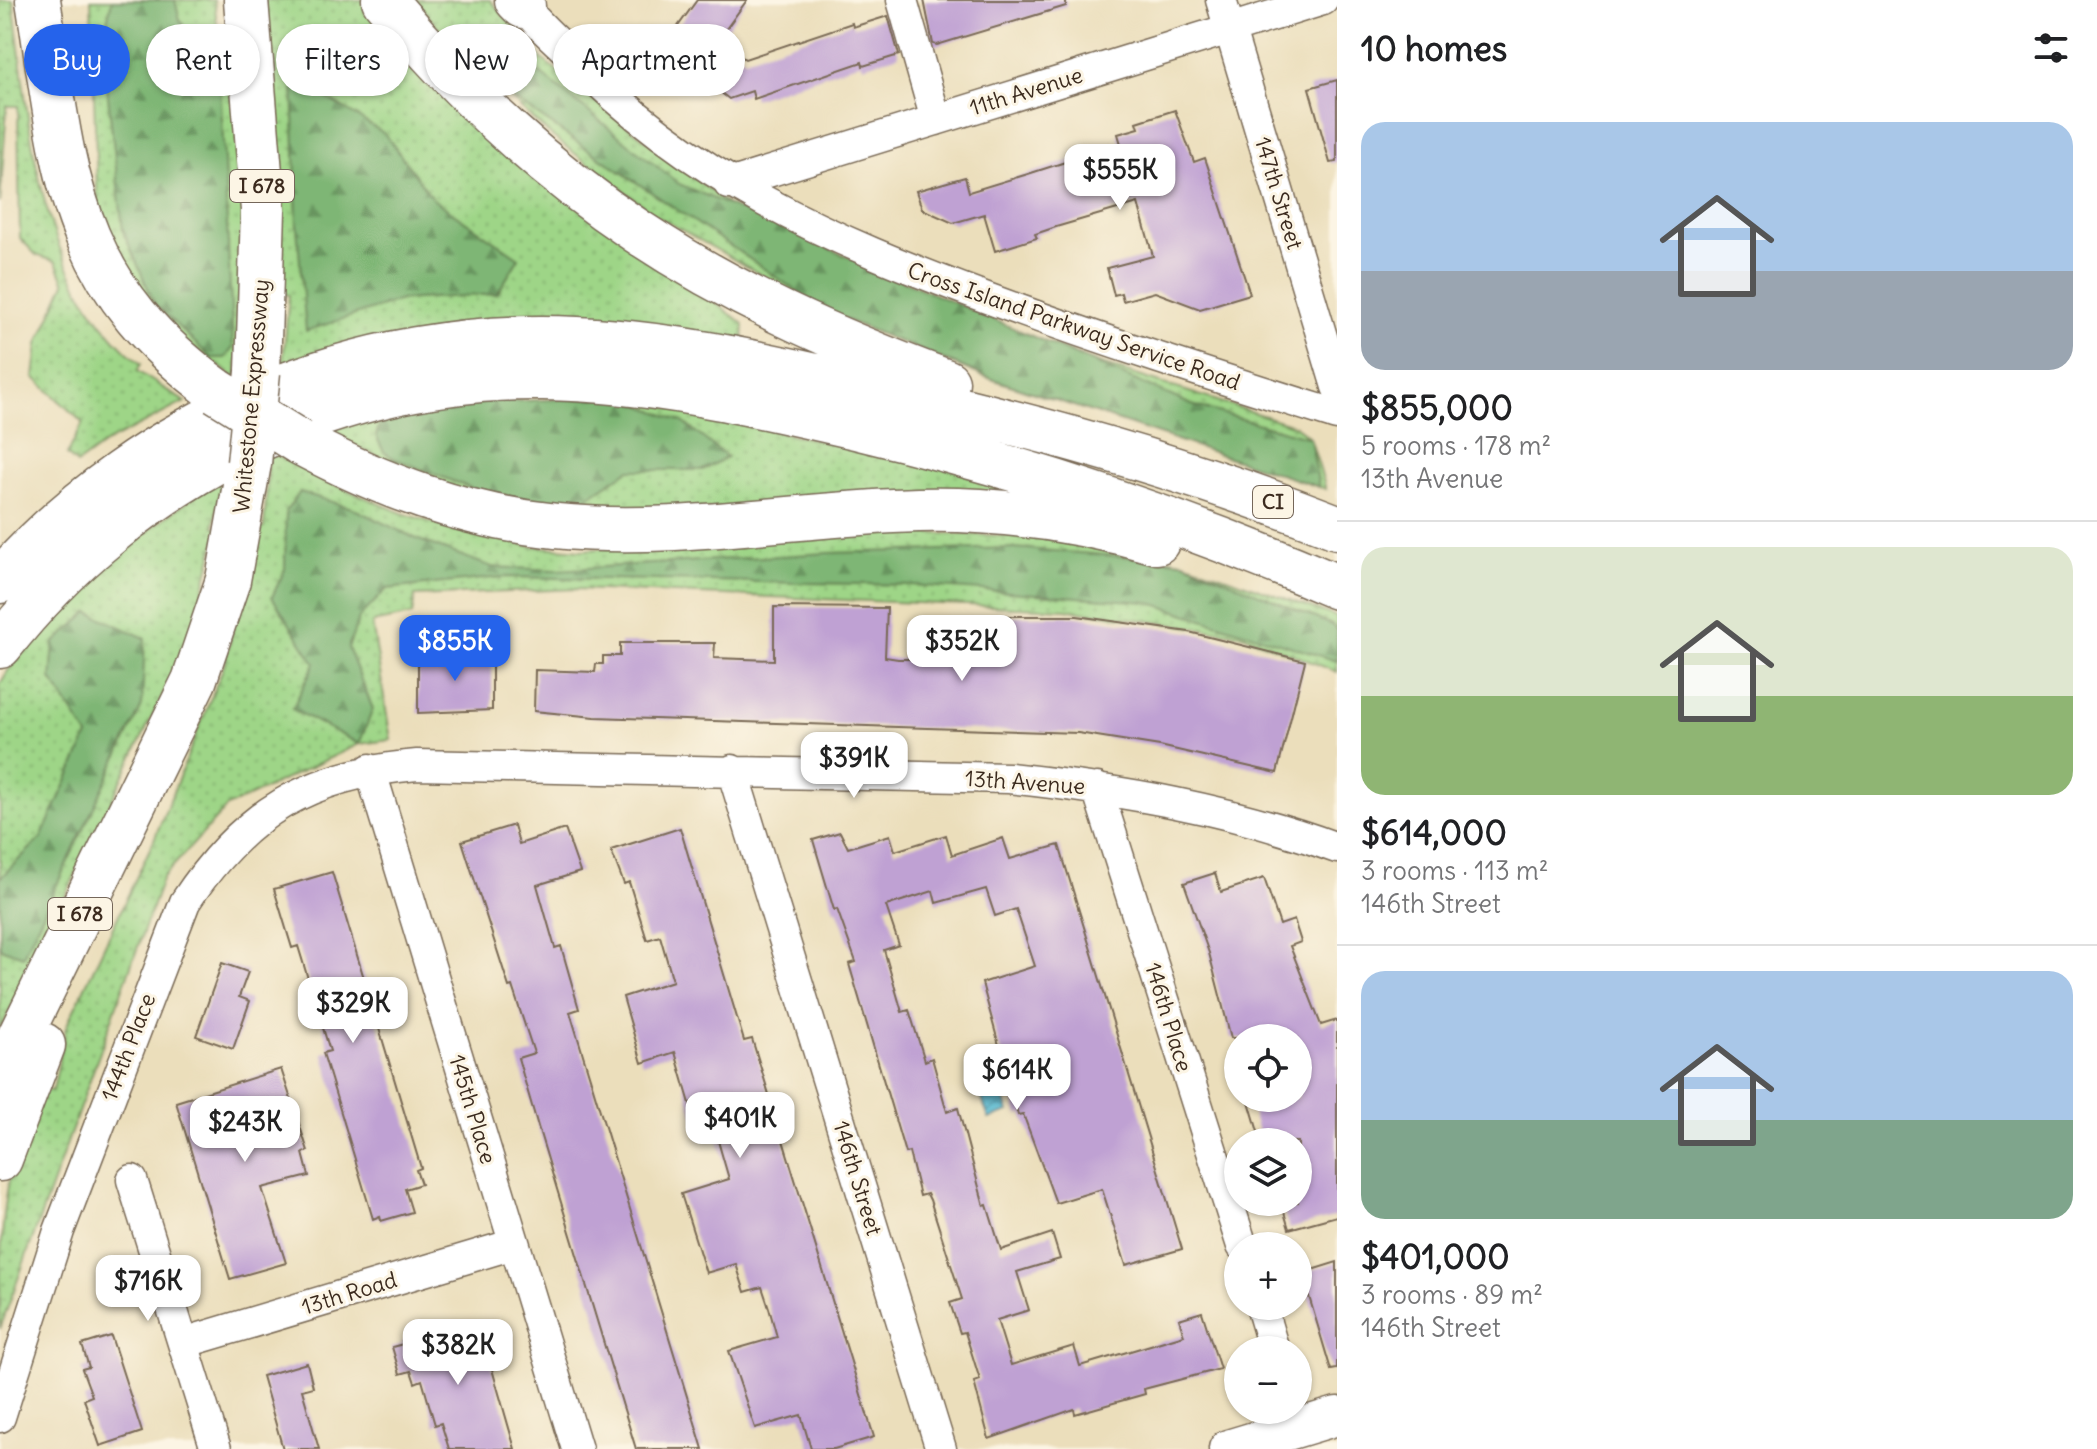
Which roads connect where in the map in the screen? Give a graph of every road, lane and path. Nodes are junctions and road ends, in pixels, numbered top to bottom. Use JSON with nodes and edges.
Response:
{"nodes":[{"id":1,"x":38,"y":0,"type":"edge"},
{"id":2,"x":246,"y":0,"type":"edge"},
{"id":3,"x":384,"y":0,"type":"edge"},
{"id":4,"x":902,"y":0,"type":"edge"},
{"id":5,"x":1323,"y":0,"type":"edge"},
{"id":6,"x":519,"y":2,"type":"edge"},
{"id":7,"x":1225,"y":14,"type":"edge"},
{"id":8,"x":936,"y":120,"type":"junction"},
{"id":9,"x":729,"y":184,"type":"junction"},
{"id":10,"x":1337,"y":387,"type":"edge"},
{"id":11,"x":1337,"y":415,"type":"edge"},
{"id":12,"x":1208,"y":480,"type":"junction"},
{"id":13,"x":1337,"y":527,"type":"edge"},
{"id":14,"x":0,"y":581,"type":"edge"},
{"id":15,"x":1337,"y":587,"type":"edge"},
{"id":16,"x":1337,"y":593,"type":"edge"},
{"id":17,"x":0,"y":646,"type":"edge"},
{"id":18,"x":161,"y":753,"type":"junction"},
{"id":19,"x":370,"y":769,"type":"junction"},
{"id":20,"x":732,"y":770,"type":"junction"},
{"id":21,"x":1097,"y":788,"type":"junction"},
{"id":22,"x":1337,"y":848,"type":"edge"},
{"id":23,"x":0,"y":1077,"type":"edge"},
{"id":24,"x":0,"y":1159,"type":"edge"},
{"id":25,"x":132,"y":1180,"type":"dead end"},
{"id":26,"x":1238,"y":1232,"type":"edge"},
{"id":27,"x":514,"y":1244,"type":"junction"},
{"id":28,"x":183,"y":1343,"type":"junction"},
{"id":29,"x":1337,"y":1416,"type":"edge"},
{"id":30,"x":0,"y":1417,"type":"edge"},
{"id":31,"x":1300,"y":1429,"type":"edge"},
{"id":32,"x":216,"y":1449,"type":"edge"},
{"id":33,"x":577,"y":1449,"type":"edge"},
{"id":34,"x":941,"y":1449,"type":"edge"},
{"id":35,"x":1228,"y":1449,"type":"edge"}],
"edges":[{"from":1,"to":16,"type":"highway","bridge":true},
{"from":2,"to":18,"type":"highway","name":"Whitestone Expressway","number":"I 678","bridge":true},
{"from":3,"to":12,"type":"highway"},
{"from":4,"to":8,"type":"street"},
{"from":5,"to":7,"type":"street","name":"11th Avenue"},
{"from":6,"to":9,"type":"street","name":"Cross Island Parkway Service Road"},
{"from":7,"to":8,"type":"street","name":"11th Avenue"},
{"from":7,"to":10,"type":"street","name":"147th Street"},
{"from":8,"to":9,"type":"street","name":"11th Avenue"},
{"from":9,"to":11,"type":"street","name":"Cross Island Parkway Service Road"},
{"from":12,"to":13,"type":"highway","number":"CI"},
{"from":12,"to":14,"type":"highway"},
{"from":15,"to":17,"type":"highway"},
{"from":18,"to":23,"type":"highway","name":"Whitestone Expressway","number":"I 678"},
{"from":18,"to":24,"type":"highway"},
{"from":19,"to":20,"type":"street","name":"13th Avenue"},
{"from":19,"to":27,"type":"street","name":"145th Place"},
{"from":19,"to":30,"type":"street","name":"144th Place"},
{"from":20,"to":21,"type":"street","name":"13th Avenue"},
{"from":20,"to":34,"type":"street","name":"146th Street"},
{"from":21,"to":22,"type":"street","name":"13th Avenue"},
{"from":21,"to":26,"type":"street","name":"146th Place"},
{"from":25,"to":28,"type":"street"},
{"from":27,"to":28,"type":"street","name":"13th Road"},
{"from":27,"to":33,"type":"street","name":"145th Place"},
{"from":28,"to":32,"type":"street"},
{"from":29,"to":31,"type":"main road"},
{"from":31,"to":35,"type":"main road"}]}
